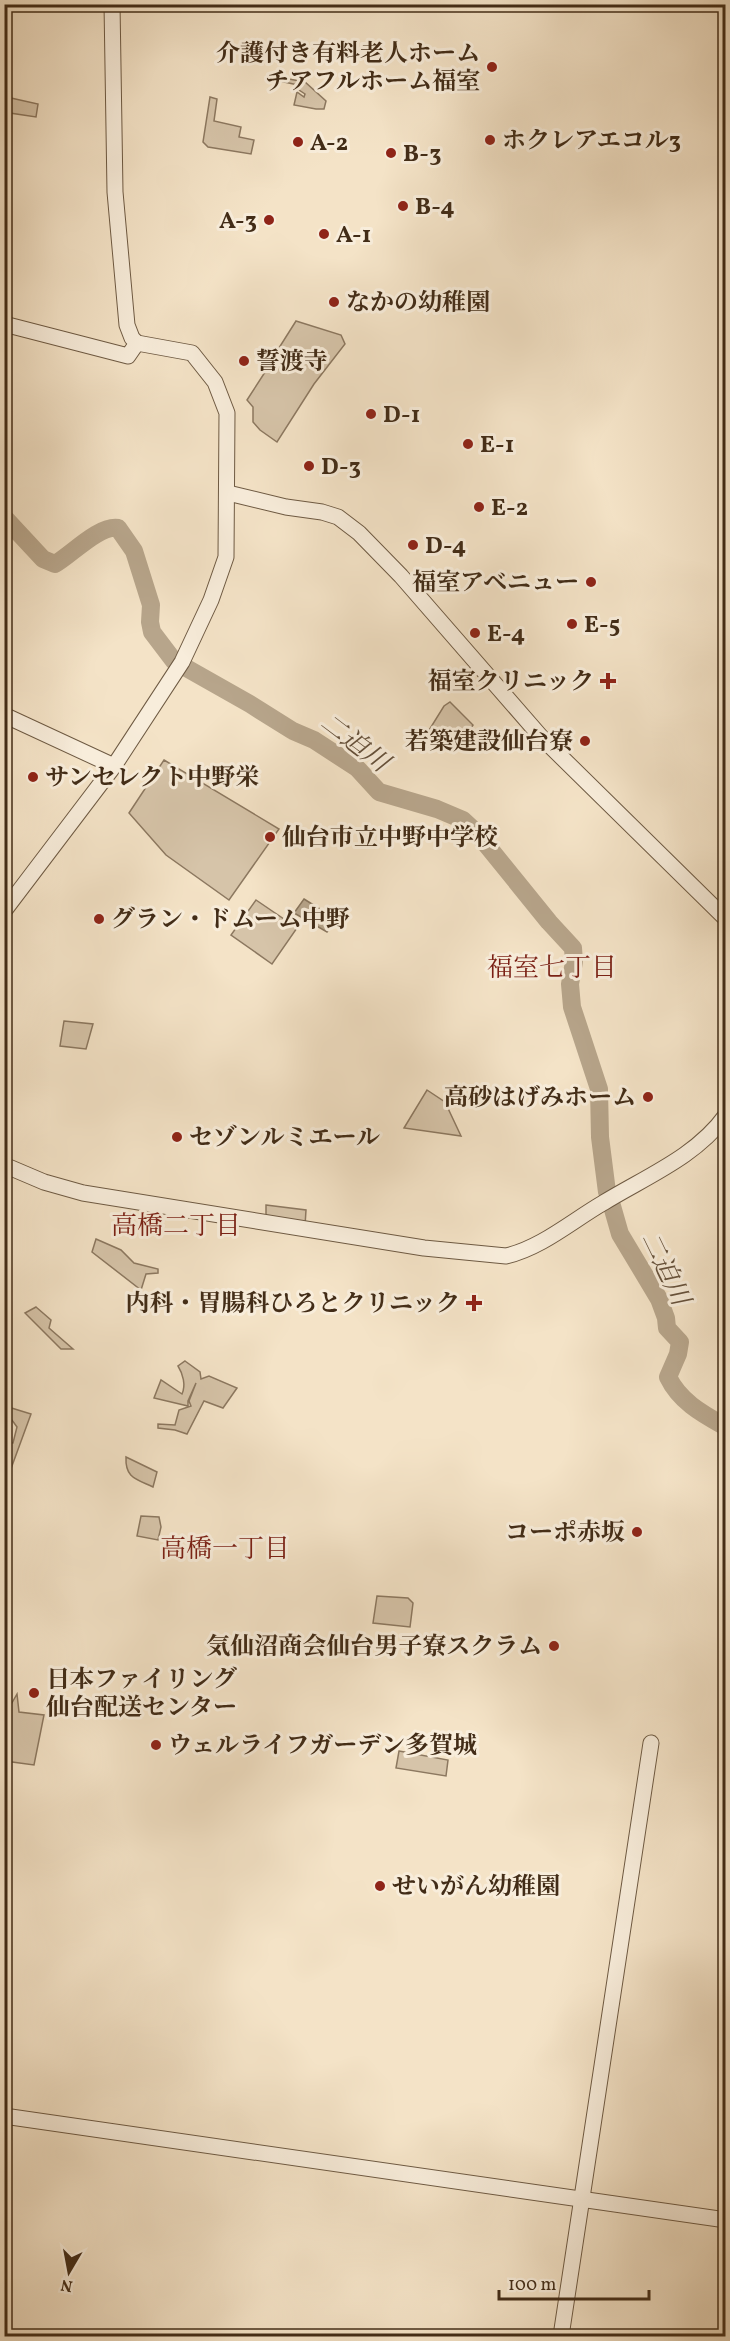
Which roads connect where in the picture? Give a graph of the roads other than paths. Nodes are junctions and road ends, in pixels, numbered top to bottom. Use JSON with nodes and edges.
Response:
{"nodes":[{"id":1,"x":112,"y":4,"type":"edge"},
{"id":2,"x":4,"y":324,"type":"edge"},
{"id":3,"x":137,"y":343,"type":"junction"},
{"id":4,"x":228,"y":494,"type":"junction"},
{"id":5,"x":4,"y":715,"type":"edge"},
{"id":6,"x":114,"y":766,"type":"junction"},
{"id":7,"x":4,"y":911,"type":"edge"},
{"id":8,"x":726,"y":920,"type":"edge"},
{"id":9,"x":726,"y":1115,"type":"edge"},
{"id":10,"x":4,"y":1165,"type":"edge"},
{"id":11,"x":651,"y":1743,"type":"dead end"},
{"id":12,"x":4,"y":2116,"type":"edge"},
{"id":13,"x":581,"y":2199,"type":"junction"},
{"id":14,"x":726,"y":2220,"type":"edge"},
{"id":15,"x":561,"y":2337,"type":"edge"}],
"edges":[{"from":1,"to":3,"type":"street"},
{"from":2,"to":3,"type":"street"},
{"from":3,"to":4,"type":"street"},
{"from":4,"to":6,"type":"street"},
{"from":4,"to":8,"type":"street"},
{"from":5,"to":6,"type":"street"},
{"from":6,"to":7,"type":"street"},
{"from":9,"to":10,"type":"street"},
{"from":11,"to":13,"type":"street"},
{"from":12,"to":13,"type":"street"},
{"from":13,"to":14,"type":"street"},
{"from":13,"to":15,"type":"street"}]}
